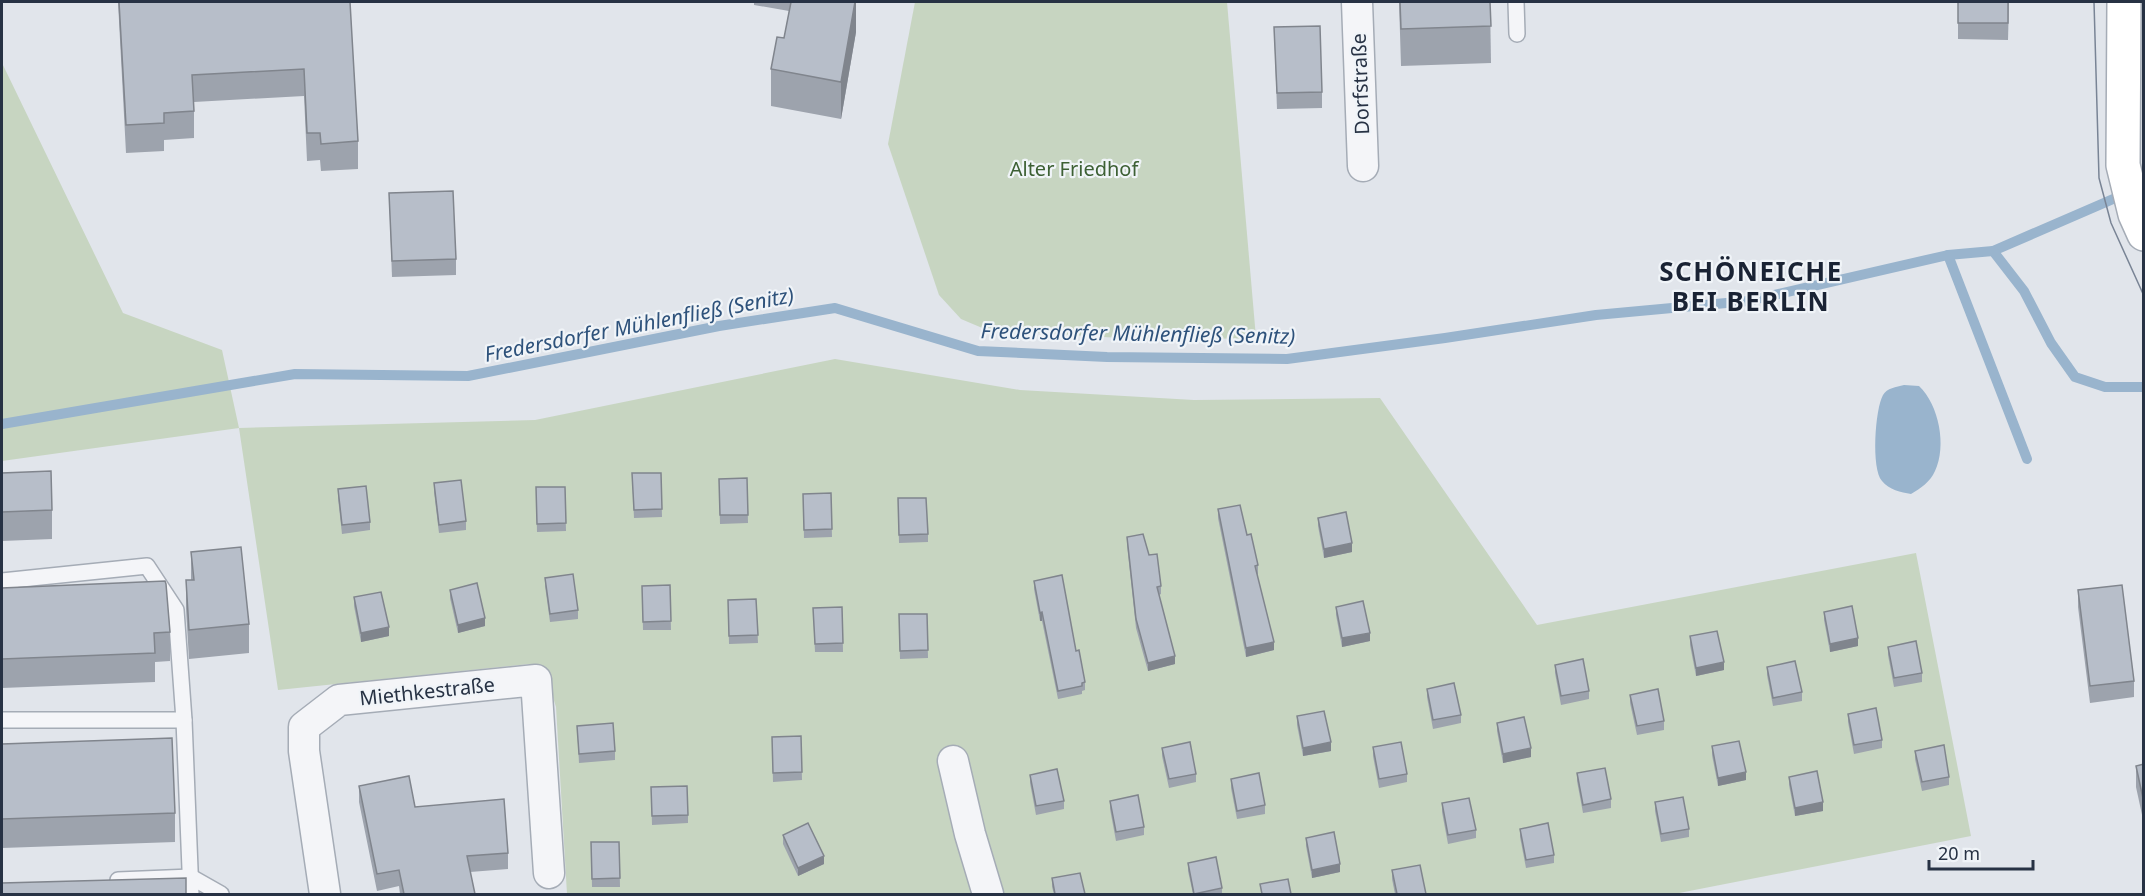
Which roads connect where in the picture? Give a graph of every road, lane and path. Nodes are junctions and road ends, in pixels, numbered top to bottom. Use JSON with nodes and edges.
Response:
{"nodes":[{"id":1,"x":1357,"y":2,"type":"edge"},
{"id":2,"x":1516,"y":2,"type":"edge"},
{"id":3,"x":2124,"y":2,"type":"edge"},
{"id":4,"x":1517,"y":34,"type":"dead end"},
{"id":5,"x":1363,"y":166,"type":"dead end"},
{"id":6,"x":2139,"y":224,"type":"edge"},
{"id":7,"x":2,"y":581,"type":"edge"},
{"id":8,"x":2,"y":720,"type":"edge"},
{"id":9,"x":184,"y":720,"type":"junction"},
{"id":10,"x":953,"y":761,"type":"dead end"},
{"id":11,"x":549,"y":873,"type":"dead end"},
{"id":12,"x":191,"y":877,"type":"junction"},
{"id":13,"x":108,"y":880,"type":"edge"},
{"id":14,"x":191,"y":894,"type":"edge"},
{"id":15,"x":221,"y":894,"type":"edge"},
{"id":16,"x":325,"y":894,"type":"edge"},
{"id":17,"x":988,"y":894,"type":"edge"}],
"edges":[{"from":1,"to":5,"type":"street","name":"Dorfstraße"},
{"from":2,"to":4,"type":"lane"},
{"from":3,"to":6,"type":"main road"},
{"from":7,"to":9,"type":"lane"},
{"from":8,"to":9,"type":"lane"},
{"from":9,"to":12,"type":"lane"},
{"from":10,"to":17,"type":"street"},
{"from":11,"to":16,"type":"street","name":"Miethkestraße"},
{"from":12,"to":13,"type":"lane"},
{"from":12,"to":14,"type":"lane"},
{"from":12,"to":15,"type":"lane"}]}
